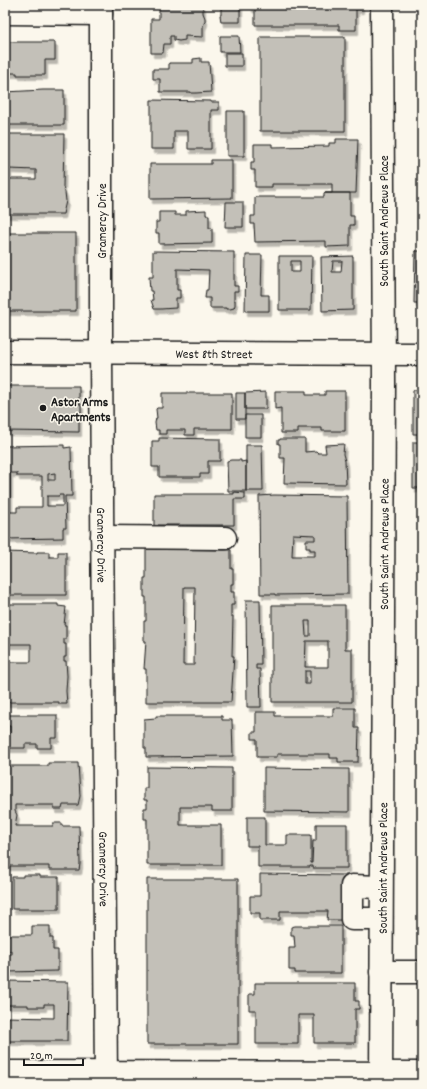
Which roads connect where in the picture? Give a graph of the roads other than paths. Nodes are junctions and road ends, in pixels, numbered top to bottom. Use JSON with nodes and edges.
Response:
{"nodes":[{"id":1,"x":382,"y":5,"type":"edge"},
{"id":2,"x":101,"y":9,"type":"edge"},
{"id":3,"x":5,"y":13,"type":"edge"},
{"id":4,"x":5,"y":352,"type":"edge"},
{"id":5,"x":101,"y":354,"type":"junction"},
{"id":6,"x":384,"y":354,"type":"junction"},
{"id":7,"x":422,"y":354,"type":"edge"},
{"id":8,"x":102,"y":537,"type":"junction"},
{"id":9,"x":225,"y":538,"type":"dead end"},
{"id":10,"x":381,"y":887,"type":"junction"},
{"id":11,"x":381,"y":919,"type":"junction"},
{"id":12,"x":381,"y":972,"type":"junction"},
{"id":13,"x":422,"y":972,"type":"edge"},
{"id":14,"x":5,"y":1072,"type":"edge"},
{"id":15,"x":422,"y":1073,"type":"edge"},
{"id":16,"x":106,"y":1078,"type":"edge"},
{"id":17,"x":380,"y":1078,"type":"edge"}],
"edges":[{"from":1,"to":6,"type":"street","name":"South Saint Andrews Place"},
{"from":2,"to":3,"type":"street"},
{"from":2,"to":5,"type":"street","name":"Gramercy Drive"},
{"from":4,"to":5,"type":"street","name":"West 8th Street"},
{"from":5,"to":6,"type":"street","name":"West 8th Street"},
{"from":5,"to":8,"type":"street","name":"Gramercy Drive"},
{"from":6,"to":7,"type":"street","name":"West 8th Street"},
{"from":6,"to":10,"type":"street","name":"South Saint Andrews Place"},
{"from":8,"to":9,"type":"street"},
{"from":8,"to":16,"type":"street","name":"Gramercy Drive"},
{"from":10,"to":11,"type":"street","name":"South Saint Andrews Place"},
{"from":10,"to":11,"type":"street"},
{"from":11,"to":12,"type":"street","name":"South Saint Andrews Place"},
{"from":12,"to":13,"type":"street"},
{"from":12,"to":17,"type":"street","name":"South Saint Andrews Place"},
{"from":14,"to":16,"type":"street"},
{"from":15,"to":17,"type":"street"},
{"from":16,"to":17,"type":"street"}]}
